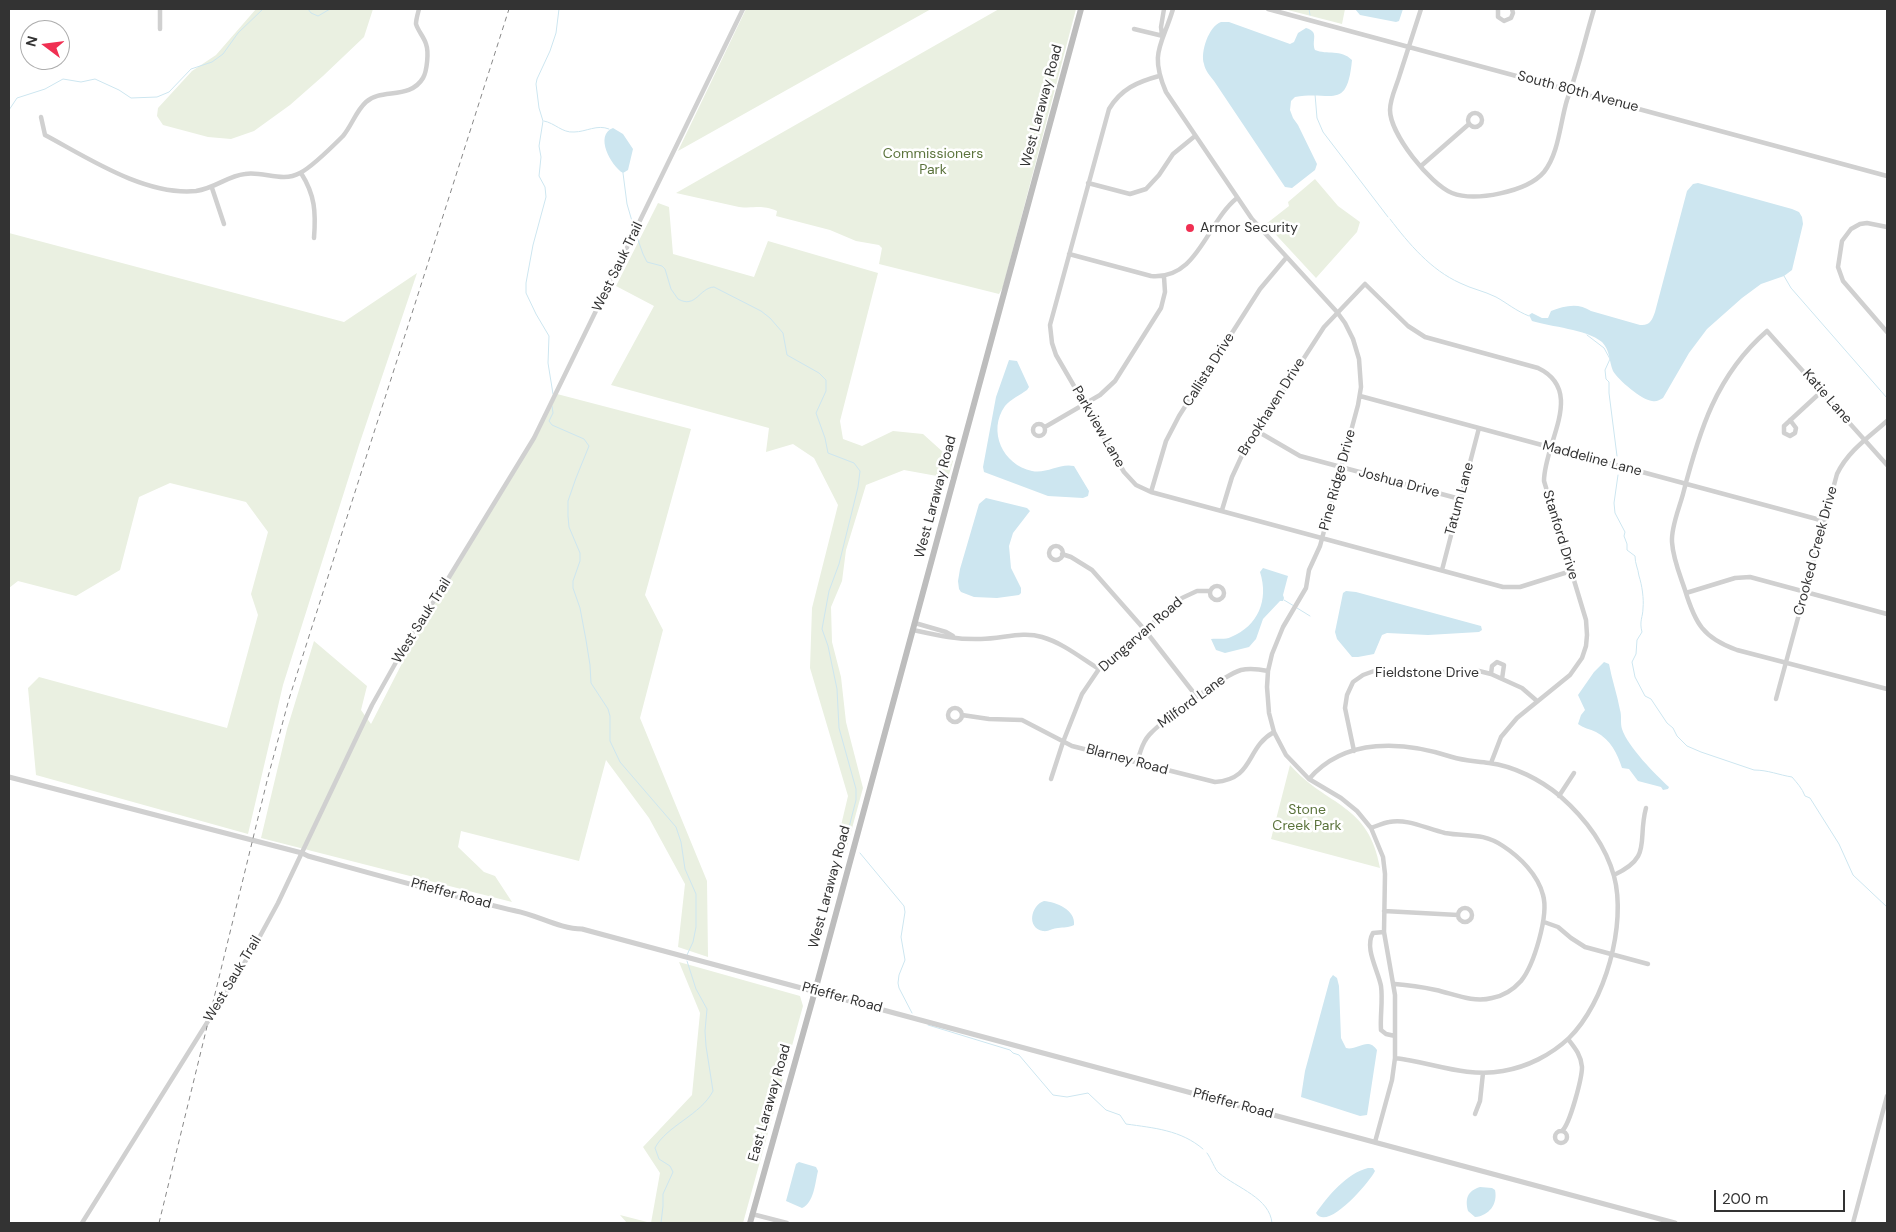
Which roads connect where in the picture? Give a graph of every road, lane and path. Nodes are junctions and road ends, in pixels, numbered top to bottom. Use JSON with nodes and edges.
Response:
{"nodes":[{"id":1,"x":160,"y":9,"type":"edge"},
{"id":2,"x":419,"y":9,"type":"edge"},
{"id":3,"x":743,"y":9,"type":"edge"},
{"id":4,"x":1081,"y":9,"type":"edge"},
{"id":5,"x":1164,"y":9,"type":"edge"},
{"id":6,"x":1173,"y":9,"type":"edge"},
{"id":7,"x":1268,"y":9,"type":"edge"},
{"id":8,"x":1421,"y":9,"type":"edge"},
{"id":9,"x":1498,"y":9,"type":"edge"},
{"id":10,"x":1512,"y":9,"type":"edge"},
{"id":11,"x":1594,"y":9,"type":"edge"},
{"id":12,"x":160,"y":29,"type":"dead end"},
{"id":13,"x":1134,"y":29,"type":"dead end"},
{"id":14,"x":1163,"y":36,"type":"junction"},
{"id":15,"x":1410,"y":47,"type":"junction"},
{"id":16,"x":1159,"y":76,"type":"junction"},
{"id":17,"x":1571,"y":91,"type":"junction"},
{"id":18,"x":40,"y":117,"type":"dead end"},
{"id":19,"x":1470,"y":124,"type":"dead end"},
{"id":20,"x":1195,"y":136,"type":"junction"},
{"id":21,"x":1421,"y":166,"type":"junction"},
{"id":22,"x":301,"y":173,"type":"junction"},
{"id":23,"x":1887,"y":176,"type":"edge"},
{"id":24,"x":1088,"y":183,"type":"junction"},
{"id":25,"x":212,"y":188,"type":"junction"},
{"id":26,"x":1237,"y":198,"type":"junction"},
{"id":27,"x":224,"y":224,"type":"dead end"},
{"id":28,"x":1887,"y":227,"type":"edge"},
{"id":29,"x":314,"y":238,"type":"dead end"},
{"id":30,"x":1069,"y":254,"type":"junction"},
{"id":31,"x":1286,"y":258,"type":"junction"},
{"id":32,"x":1164,"y":276,"type":"junction"},
{"id":33,"x":1338,"y":312,"type":"junction"},
{"id":34,"x":1887,"y":332,"type":"edge"},
{"id":35,"x":1822,"y":391,"type":"junction"},
{"id":36,"x":1360,"y":396,"type":"junction"},
{"id":37,"x":1084,"y":404,"type":"junction"},
{"id":38,"x":1790,"y":420,"type":"dead end"},
{"id":39,"x":1887,"y":421,"type":"edge"},
{"id":40,"x":1045,"y":427,"type":"dead end"},
{"id":41,"x":1479,"y":428,"type":"junction"},
{"id":42,"x":1257,"y":431,"type":"junction"},
{"id":43,"x":1865,"y":440,"type":"junction"},
{"id":44,"x":1550,"y":448,"type":"junction"},
{"id":45,"x":1887,"y":465,"type":"edge"},
{"id":46,"x":1342,"y":467,"type":"junction"},
{"id":47,"x":1686,"y":484,"type":"junction"},
{"id":48,"x":1151,"y":492,"type":"junction"},
{"id":49,"x":1460,"y":499,"type":"junction"},
{"id":50,"x":1222,"y":510,"type":"junction"},
{"id":51,"x":1824,"y":521,"type":"junction"},
{"id":52,"x":1322,"y":538,"type":"junction"},
{"id":53,"x":1062,"y":554,"type":"dead end"},
{"id":54,"x":1442,"y":570,"type":"junction"},
{"id":55,"x":1571,"y":571,"type":"junction"},
{"id":56,"x":1210,"y":592,"type":"dead end"},
{"id":57,"x":1805,"y":592,"type":"junction"},
{"id":58,"x":1686,"y":593,"type":"junction"},
{"id":59,"x":1887,"y":614,"type":"edge"},
{"id":60,"x":914,"y":626,"type":"junction"},
{"id":61,"x":1144,"y":629,"type":"junction"},
{"id":62,"x":1786,"y":663,"type":"junction"},
{"id":63,"x":1099,"y":669,"type":"junction"},
{"id":64,"x":1268,"y":671,"type":"junction"},
{"id":65,"x":1491,"y":674,"type":"junction"},
{"id":66,"x":1502,"y":679,"type":"junction"},
{"id":67,"x":1887,"y":689,"type":"edge"},
{"id":68,"x":1197,"y":697,"type":"junction"},
{"id":69,"x":1776,"y":699,"type":"dead end"},
{"id":70,"x":1537,"y":701,"type":"junction"},
{"id":71,"x":962,"y":715,"type":"dead end"},
{"id":72,"x":1274,"y":732,"type":"junction"},
{"id":73,"x":1063,"y":742,"type":"junction"},
{"id":74,"x":1354,"y":751,"type":"junction"},
{"id":75,"x":1137,"y":763,"type":"junction"},
{"id":76,"x":1491,"y":763,"type":"junction"},
{"id":77,"x":1574,"y":773,"type":"dead end"},
{"id":78,"x":9,"y":777,"type":"edge"},
{"id":79,"x":1051,"y":779,"type":"dead end"},
{"id":80,"x":1309,"y":780,"type":"junction"},
{"id":81,"x":1560,"y":796,"type":"junction"},
{"id":82,"x":1646,"y":808,"type":"dead end"},
{"id":83,"x":1371,"y":828,"type":"junction"},
{"id":84,"x":302,"y":853,"type":"junction"},
{"id":85,"x":1614,"y":875,"type":"junction"},
{"id":86,"x":1384,"y":910,"type":"junction"},
{"id":87,"x":1458,"y":915,"type":"dead end"},
{"id":88,"x":1544,"y":922,"type":"junction"},
{"id":89,"x":1384,"y":932,"type":"junction"},
{"id":90,"x":1611,"y":954,"type":"junction"},
{"id":91,"x":1648,"y":964,"type":"dead end"},
{"id":92,"x":1395,"y":984,"type":"junction"},
{"id":93,"x":815,"y":991,"type":"junction"},
{"id":94,"x":1395,"y":1036,"type":"junction"},
{"id":95,"x":1568,"y":1039,"type":"junction"},
{"id":96,"x":1395,"y":1058,"type":"junction"},
{"id":97,"x":1483,"y":1073,"type":"junction"},
{"id":98,"x":1887,"y":1096,"type":"edge"},
{"id":99,"x":1475,"y":1114,"type":"dead end"},
{"id":100,"x":1885,"y":1115,"type":"edge"},
{"id":101,"x":1562,"y":1131,"type":"dead end"},
{"id":102,"x":1375,"y":1142,"type":"junction"},
{"id":103,"x":752,"y":1214,"type":"junction"},
{"id":104,"x":82,"y":1223,"type":"edge"},
{"id":105,"x":750,"y":1223,"type":"edge"},
{"id":106,"x":787,"y":1223,"type":"edge"},
{"id":107,"x":1675,"y":1223,"type":"edge"},
{"id":108,"x":1853,"y":1223,"type":"edge"}],
"edges":[{"from":1,"to":12,"type":"street"},
{"from":2,"to":22,"type":"street"},
{"from":3,"to":84,"type":"street","name":"West Sauk Trail"},
{"from":4,"to":60,"type":"main road","name":"West Laraway Road"},
{"from":5,"to":14,"type":"street","name":"Pine Ridge Drive"},
{"from":6,"to":14,"type":"street","name":"Pine Ridge Drive"},
{"from":7,"to":15,"type":"street","name":"South 80th Avenue"},
{"from":8,"to":15,"type":"street"},
{"from":9,"to":10,"type":"street"},
{"from":11,"to":17,"type":"street"},
{"from":13,"to":14,"type":"street"},
{"from":14,"to":16,"type":"street","name":"Pine Ridge Drive"},
{"from":15,"to":17,"type":"street","name":"South 80th Avenue"},
{"from":15,"to":21,"type":"street"},
{"from":16,"to":20,"type":"street","name":"Pine Ridge Drive"},
{"from":16,"to":24,"type":"street","name":"Parkview Lane"},
{"from":17,"to":21,"type":"street"},
{"from":17,"to":23,"type":"street","name":"South 80th Avenue"},
{"from":18,"to":25,"type":"street"},
{"from":19,"to":21,"type":"street"},
{"from":20,"to":24,"type":"street"},
{"from":20,"to":26,"type":"street","name":"Pine Ridge Drive"},
{"from":22,"to":25,"type":"street"},
{"from":22,"to":29,"type":"street"},
{"from":24,"to":30,"type":"street","name":"Parkview Lane"},
{"from":25,"to":27,"type":"street"},
{"from":26,"to":31,"type":"street","name":"Pine Ridge Drive"},
{"from":26,"to":32,"type":"street"},
{"from":28,"to":34,"type":"street"},
{"from":30,"to":32,"type":"street"},
{"from":30,"to":37,"type":"street","name":"Parkview Lane"},
{"from":31,"to":33,"type":"street","name":"Pine Ridge Drive"},
{"from":31,"to":48,"type":"street","name":"Callista Drive"},
{"from":32,"to":37,"type":"street"},
{"from":33,"to":36,"type":"street","name":"Pine Ridge Drive"},
{"from":33,"to":42,"type":"street","name":"Brookhaven Drive"},
{"from":33,"to":44,"type":"street","name":"Stanford Drive"},
{"from":35,"to":38,"type":"street"},
{"from":35,"to":43,"type":"street","name":"Katie Lane"},
{"from":35,"to":47,"type":"street","name":"Katie Lane"},
{"from":36,"to":41,"type":"street","name":"Maddeline Lane"},
{"from":36,"to":46,"type":"street","name":"Pine Ridge Drive"},
{"from":37,"to":40,"type":"street"},
{"from":37,"to":48,"type":"street","name":"Parkview Lane"},
{"from":39,"to":43,"type":"street","name":"Crooked Creek Drive"},
{"from":41,"to":44,"type":"street","name":"Maddeline Lane"},
{"from":41,"to":49,"type":"street","name":"Tatum Lane"},
{"from":42,"to":46,"type":"street","name":"Joshua Drive"},
{"from":42,"to":50,"type":"street","name":"Brookhaven Drive"},
{"from":43,"to":45,"type":"street","name":"Katie Lane"},
{"from":43,"to":51,"type":"street","name":"Crooked Creek Drive"},
{"from":44,"to":47,"type":"street","name":"Maddeline Lane"},
{"from":44,"to":55,"type":"street","name":"Stanford Drive"},
{"from":46,"to":49,"type":"street","name":"Joshua Drive"},
{"from":46,"to":52,"type":"street","name":"Pine Ridge Drive"},
{"from":47,"to":51,"type":"street","name":"Maddeline Lane"},
{"from":47,"to":58,"type":"street"},
{"from":48,"to":50,"type":"street","name":"Parkview Lane"},
{"from":49,"to":54,"type":"street","name":"Tatum Lane"},
{"from":50,"to":52,"type":"street","name":"Parkview Lane"},
{"from":51,"to":57,"type":"street","name":"Crooked Creek Drive"},
{"from":52,"to":54,"type":"street","name":"Parkview Lane"},
{"from":52,"to":64,"type":"street","name":"Pine Ridge Drive"},
{"from":53,"to":61,"type":"street"},
{"from":54,"to":55,"type":"street","name":"Parkview Lane"},
{"from":55,"to":70,"type":"street","name":"Stanford Drive"},
{"from":56,"to":61,"type":"street","name":"Dungarvan Road"},
{"from":57,"to":58,"type":"street"},
{"from":57,"to":59,"type":"street"},
{"from":57,"to":62,"type":"street","name":"Crooked Creek Drive"},
{"from":58,"to":62,"type":"street"},
{"from":60,"to":63,"type":"street"},
{"from":60,"to":93,"type":"main road","name":"West Laraway Road"},
{"from":61,"to":63,"type":"street","name":"Dungarvan Road"},
{"from":61,"to":68,"type":"street"},
{"from":62,"to":67,"type":"street"},
{"from":62,"to":69,"type":"street","name":"Crooked Creek Drive"},
{"from":63,"to":73,"type":"street","name":"Dungarvan Road"},
{"from":64,"to":68,"type":"street","name":"Milford Lane"},
{"from":64,"to":72,"type":"street","name":"Pine Ridge Drive"},
{"from":65,"to":66,"type":"street","name":"Fieldstone Drive"},
{"from":65,"to":66,"type":"street"},
{"from":65,"to":74,"type":"street","name":"Fieldstone Drive"},
{"from":66,"to":70,"type":"street","name":"Fieldstone Drive"},
{"from":68,"to":75,"type":"street","name":"Milford Lane"},
{"from":70,"to":76,"type":"street","name":"Stanford Drive"},
{"from":71,"to":73,"type":"street","name":"Blarney Road"},
{"from":72,"to":75,"type":"street","name":"Blarney Road"},
{"from":72,"to":80,"type":"street","name":"Pine Ridge Drive"},
{"from":73,"to":75,"type":"street","name":"Blarney Road"},
{"from":73,"to":79,"type":"street","name":"Dungarvan Road"},
{"from":74,"to":76,"type":"street"},
{"from":74,"to":80,"type":"street"},
{"from":76,"to":81,"type":"street"},
{"from":77,"to":81,"type":"street"},
{"from":78,"to":84,"type":"street","name":"Pfieffer Road"},
{"from":80,"to":83,"type":"street","name":"Pine Ridge Drive"},
{"from":81,"to":85,"type":"street"},
{"from":82,"to":85,"type":"street"},
{"from":83,"to":86,"type":"street","name":"Pine Ridge Drive"},
{"from":83,"to":88,"type":"street"},
{"from":84,"to":93,"type":"street","name":"Pfieffer Road"},
{"from":84,"to":104,"type":"street","name":"West Sauk Trail"},
{"from":85,"to":90,"type":"street"},
{"from":86,"to":87,"type":"street"},
{"from":86,"to":89,"type":"street","name":"Pine Ridge Drive"},
{"from":88,"to":90,"type":"street"},
{"from":88,"to":92,"type":"street"},
{"from":89,"to":92,"type":"street","name":"Pine Ridge Drive"},
{"from":89,"to":94,"type":"street"},
{"from":90,"to":91,"type":"street"},
{"from":90,"to":95,"type":"street"},
{"from":92,"to":94,"type":"street","name":"Pine Ridge Drive"},
{"from":93,"to":102,"type":"street","name":"Pfieffer Road"},
{"from":93,"to":103,"type":"main road","name":"East Laraway Road"},
{"from":94,"to":96,"type":"street","name":"Pine Ridge Drive"},
{"from":95,"to":97,"type":"street"},
{"from":95,"to":101,"type":"street"},
{"from":96,"to":97,"type":"street"},
{"from":96,"to":102,"type":"street","name":"Pine Ridge Drive"},
{"from":97,"to":99,"type":"street"},
{"from":98,"to":100,"type":"street"},
{"from":100,"to":108,"type":"street"},
{"from":102,"to":107,"type":"street","name":"Pfieffer Road"},
{"from":103,"to":105,"type":"main road","name":"East Laraway Road"},
{"from":103,"to":106,"type":"street"}]}
